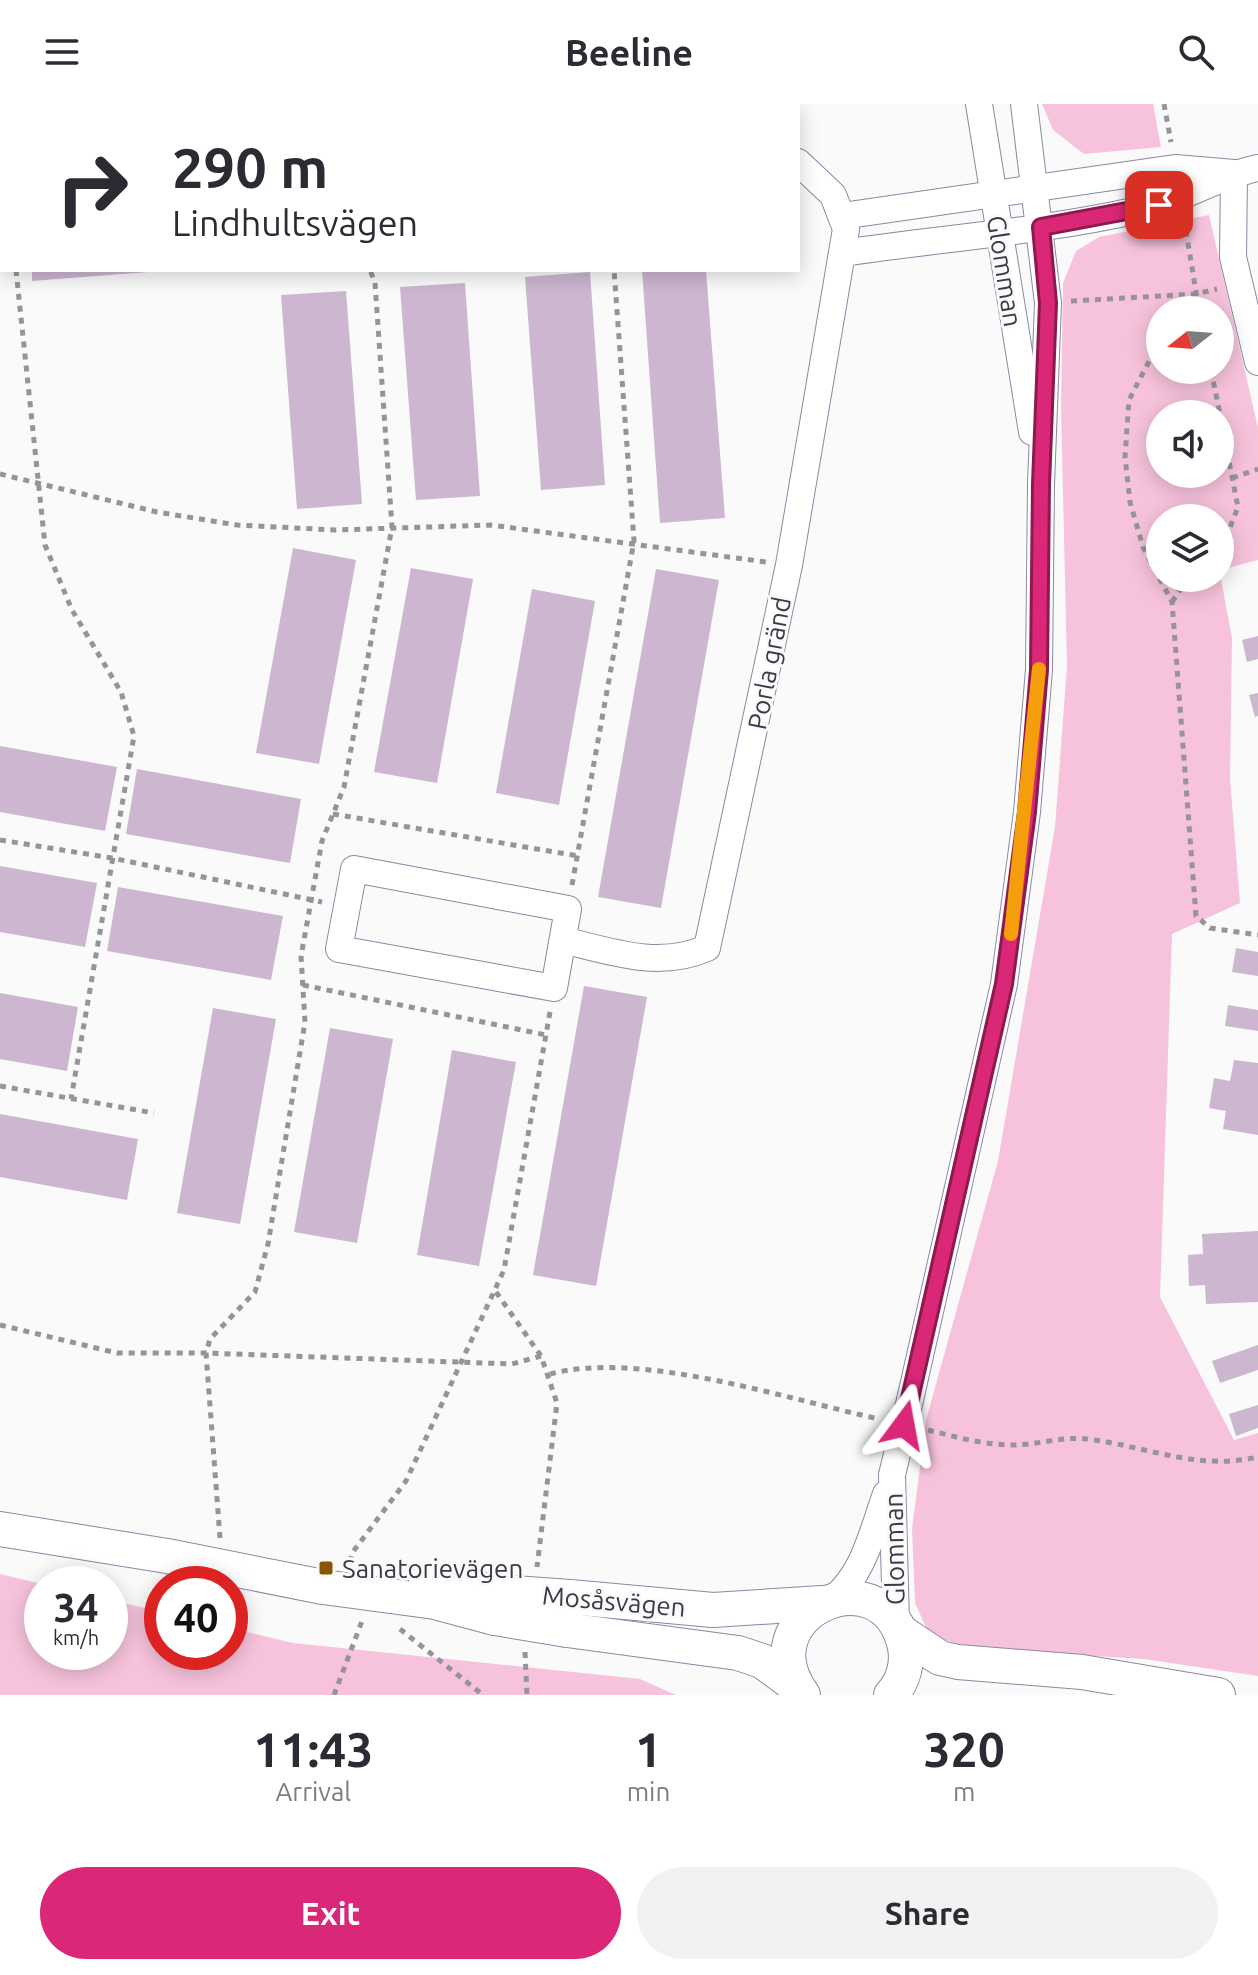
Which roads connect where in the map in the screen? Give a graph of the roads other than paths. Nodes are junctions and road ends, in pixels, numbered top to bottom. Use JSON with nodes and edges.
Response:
{"nodes":[{"id":1,"x":979,"y":104,"type":"edge"},
{"id":2,"x":1024,"y":104,"type":"edge"},
{"id":3,"x":800,"y":164,"type":"edge"},
{"id":4,"x":1246,"y":171,"type":"edge"},
{"id":5,"x":1036,"y":188,"type":"junction"},
{"id":6,"x":992,"y":195,"type":"junction"},
{"id":7,"x":1041,"y":227,"type":"junction"},
{"id":8,"x":844,"y":233,"type":"junction"},
{"id":9,"x":998,"y":234,"type":"junction"},
{"id":10,"x":1258,"y":362,"type":"edge"},
{"id":11,"x":1041,"y":484,"type":"junction"},
{"id":12,"x":563,"y":940,"type":"junction"},
{"id":13,"x":892,"y":1475,"type":"junction"},
{"id":14,"x":0,"y":1529,"type":"edge"},
{"id":15,"x":167,"y":1556,"type":"junction"},
{"id":16,"x":828,"y":1601,"type":"junction"},
{"id":17,"x":497,"y":1605,"type":"junction"},
{"id":18,"x":568,"y":1614,"type":"junction"},
{"id":19,"x":898,"y":1627,"type":"junction"},
{"id":20,"x":800,"y":1690,"type":"edge"},
{"id":21,"x":891,"y":1695,"type":"edge"},
{"id":22,"x":1218,"y":1695,"type":"edge"}],
"edges":[{"from":1,"to":6,"type":"street","name":"Glomman"},
{"from":2,"to":5,"type":"street","name":"Glomman"},
{"from":3,"to":8,"type":"street"},
{"from":4,"to":5,"type":"street"},
{"from":4,"to":7,"type":"street"},
{"from":4,"to":10,"type":"street"},
{"from":5,"to":6,"type":"street"},
{"from":5,"to":7,"type":"street","name":"Glomman"},
{"from":6,"to":8,"type":"street"},
{"from":6,"to":9,"type":"street","name":"Glomman"},
{"from":7,"to":9,"type":"street"},
{"from":7,"to":11,"type":"street","name":"Glomman"},
{"from":8,"to":9,"type":"street"},
{"from":8,"to":12,"type":"street","name":"Porla gränd"},
{"from":9,"to":11,"type":"street","name":"Glomman"},
{"from":11,"to":13,"type":"street","name":"Glomman","bridge":true},
{"from":12,"to":12,"type":"street"},
{"from":13,"to":16,"type":"street","name":"Glomman"},
{"from":13,"to":19,"type":"street","name":"Glomman"},
{"from":14,"to":15,"type":"main road","name":"Mosåsvägen"},
{"from":15,"to":17,"type":"main road","name":"Mosåsvägen"},
{"from":15,"to":17,"type":"main road","name":"Mosåsvägen"},
{"from":16,"to":18,"type":"main road","name":"Mosåsvägen"},
{"from":16,"to":19,"type":"main road","name":"Mosåsvägen"},
{"from":16,"to":20,"type":"main road"},
{"from":17,"to":18,"type":"main road","name":"Mosåsvägen","bridge":true},
{"from":18,"to":20,"type":"main road","name":"Mosåsvägen"},
{"from":19,"to":21,"type":"main road"},
{"from":19,"to":22,"type":"main road"}]}
